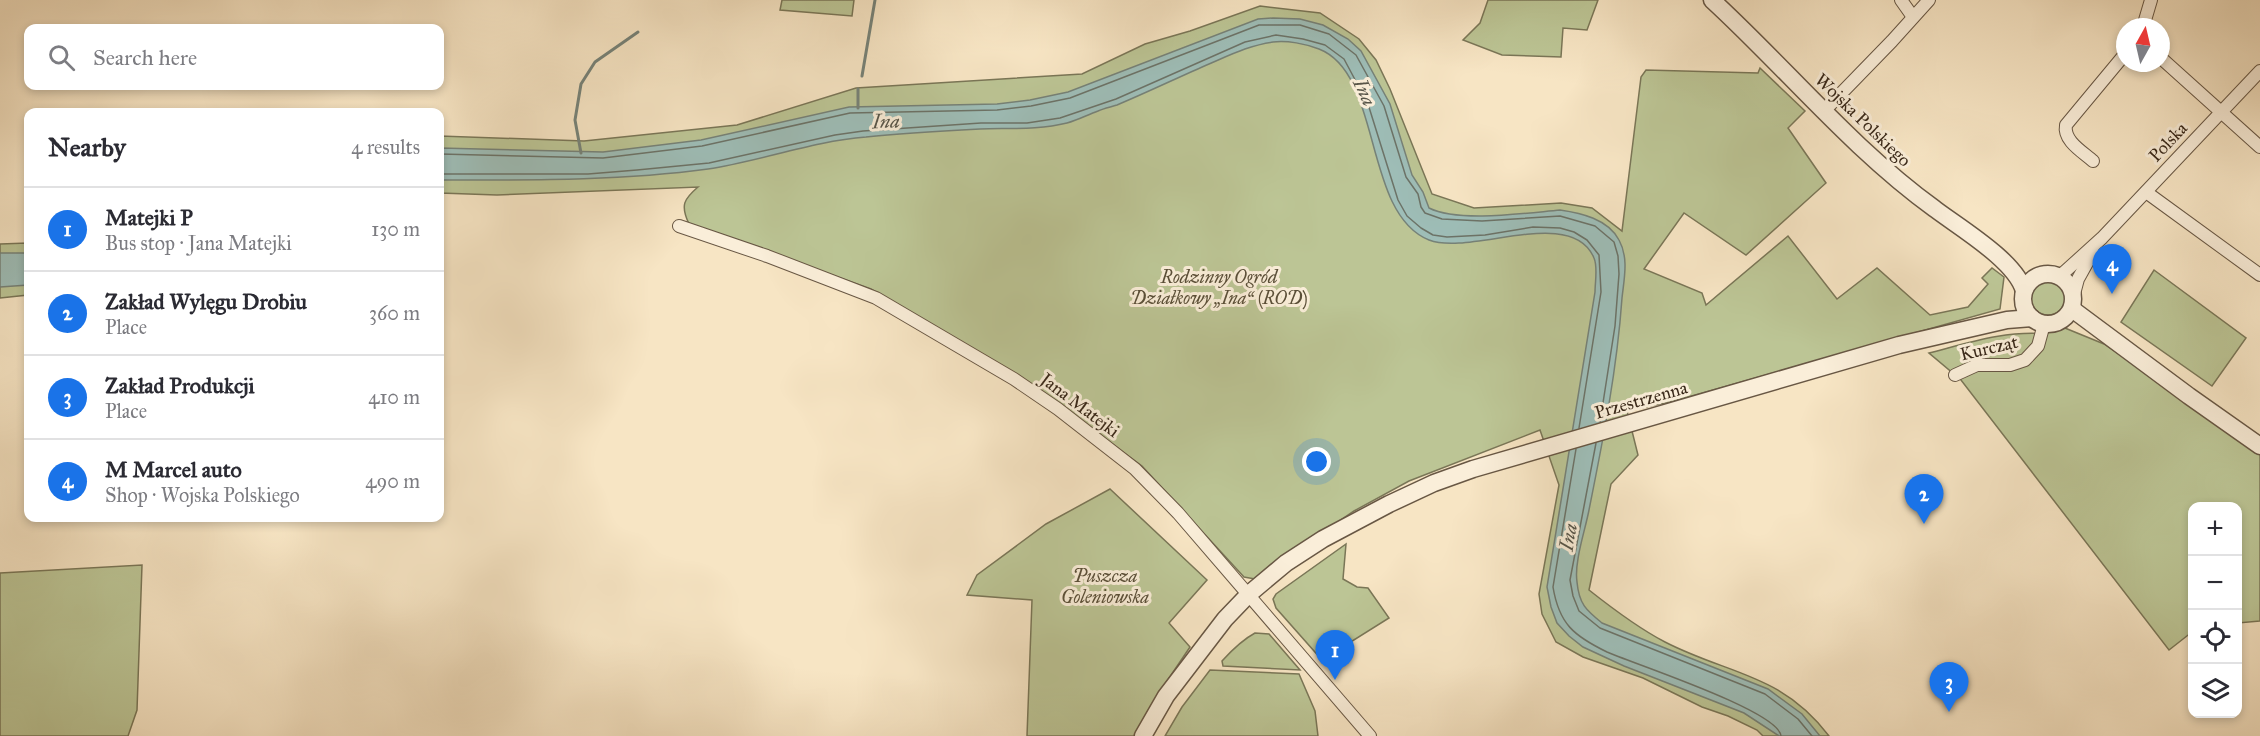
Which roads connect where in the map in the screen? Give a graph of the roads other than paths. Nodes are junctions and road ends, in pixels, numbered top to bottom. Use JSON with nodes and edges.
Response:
{"nodes":[{"id":1,"x":1712,"y":0,"type":"edge"},
{"id":2,"x":1901,"y":0,"type":"edge"},
{"id":3,"x":1929,"y":0,"type":"edge"},
{"id":4,"x":2151,"y":0,"type":"edge"},
{"id":5,"x":1913,"y":17,"type":"junction"},
{"id":6,"x":2146,"y":18,"type":"edge"},
{"id":7,"x":2116,"y":65,"type":"edge"},
{"id":8,"x":2170,"y":66,"type":"edge"},
{"id":9,"x":2260,"y":71,"type":"edge"},
{"id":10,"x":1824,"y":111,"type":"junction"},
{"id":11,"x":2222,"y":112,"type":"junction"},
{"id":12,"x":2260,"y":147,"type":"edge"},
{"id":13,"x":2093,"y":161,"type":"dead end"},
{"id":14,"x":2146,"y":192,"type":"junction"},
{"id":15,"x":680,"y":226,"type":"dead end"},
{"id":16,"x":2102,"y":238,"type":"junction"},
{"id":17,"x":1997,"y":255,"type":"junction"},
{"id":18,"x":2039,"y":275,"type":"junction"},
{"id":19,"x":2260,"y":275,"type":"edge"},
{"id":20,"x":2060,"y":276,"type":"junction"},
{"id":21,"x":2023,"y":295,"type":"junction"},
{"id":22,"x":2056,"y":313,"type":"junction"},
{"id":23,"x":1960,"y":330,"type":"junction"},
{"id":24,"x":1955,"y":375,"type":"dead end"},
{"id":25,"x":2260,"y":446,"type":"edge"},
{"id":26,"x":1252,"y":598,"type":"junction"},
{"id":27,"x":1143,"y":736,"type":"edge"},
{"id":28,"x":1370,"y":736,"type":"edge"}],
"edges":[{"from":1,"to":10,"type":"street","name":"Wojska Polskiego"},
{"from":2,"to":5,"type":"street"},
{"from":3,"to":5,"type":"street"},
{"from":4,"to":6,"type":"street"},
{"from":5,"to":10,"type":"street"},
{"from":7,"to":13,"type":"street"},
{"from":8,"to":11,"type":"street"},
{"from":9,"to":11,"type":"street","name":"Polska"},
{"from":10,"to":17,"type":"street","name":"Wojska Polskiego"},
{"from":11,"to":12,"type":"street"},
{"from":11,"to":14,"type":"street","name":"Polska"},
{"from":14,"to":16,"type":"street","name":"Polska"},
{"from":14,"to":19,"type":"street"},
{"from":15,"to":26,"type":"street","name":"Jana Matejki"},
{"from":16,"to":20,"type":"street","name":"Polska"},
{"from":16,"to":22,"type":"street","name":"Polska"},
{"from":17,"to":18,"type":"street","name":"Wojska Polskiego"},
{"from":17,"to":21,"type":"street","name":"Wojska Polskiego"},
{"from":18,"to":20,"type":"street"},
{"from":18,"to":21,"type":"street"},
{"from":20,"to":22,"type":"street"},
{"from":21,"to":22,"type":"street"},
{"from":21,"to":23,"type":"street","name":"Przestrzenna"},
{"from":22,"to":23,"type":"street","name":"Przestrzenna"},
{"from":22,"to":24,"type":"street","name":"Kurcząt"},
{"from":22,"to":25,"type":"street"},
{"from":23,"to":26,"type":"street","name":"Przestrzenna"},
{"from":26,"to":27,"type":"street","name":"Przestrzenna"},
{"from":26,"to":28,"type":"street","name":"Jana Matejki"}]}
